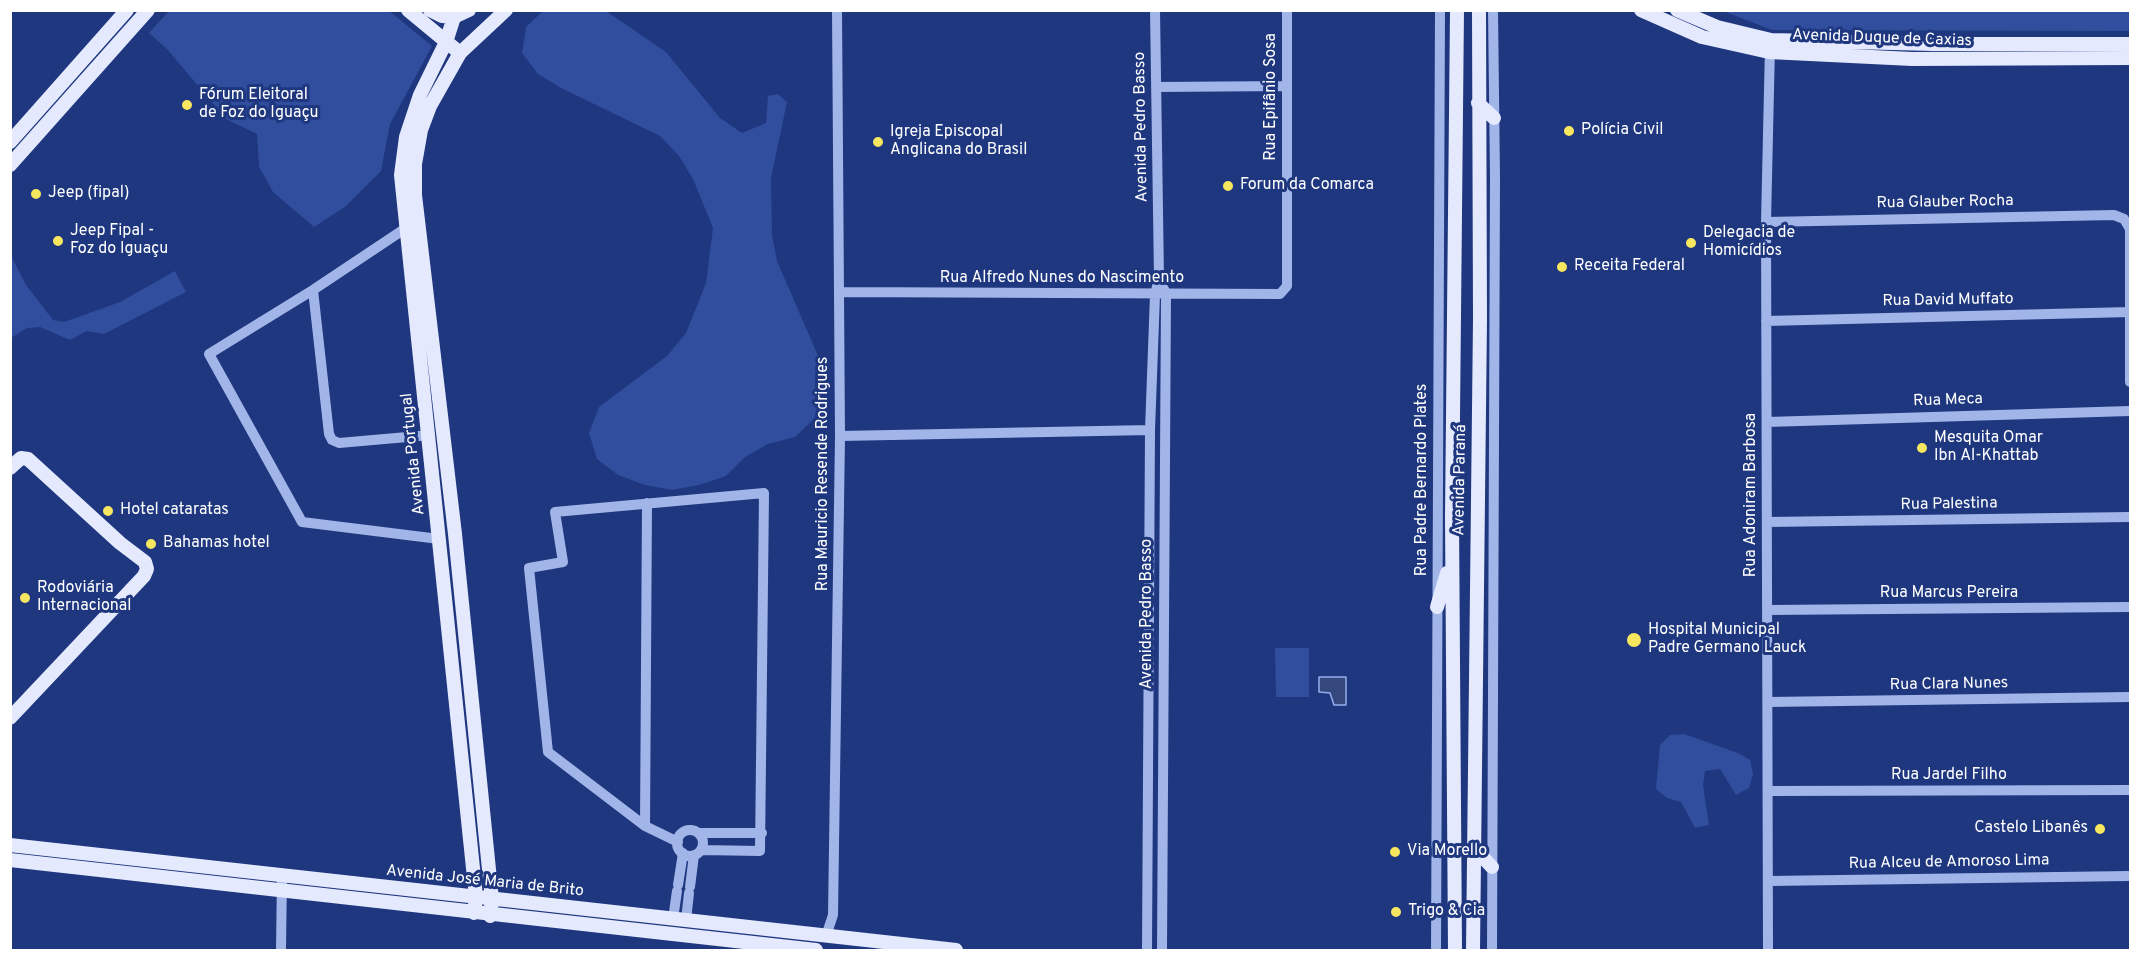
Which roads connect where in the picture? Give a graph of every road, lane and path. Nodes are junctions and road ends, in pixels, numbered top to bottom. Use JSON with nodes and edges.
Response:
{"nodes":[{"id":1,"x":127,"y":10,"type":"edge"},
{"id":2,"x":148,"y":10,"type":"edge"},
{"id":3,"x":408,"y":10,"type":"edge"},
{"id":4,"x":430,"y":10,"type":"edge"},
{"id":5,"x":469,"y":10,"type":"edge"},
{"id":6,"x":506,"y":10,"type":"edge"},
{"id":7,"x":837,"y":10,"type":"edge"},
{"id":8,"x":1155,"y":10,"type":"edge"},
{"id":9,"x":1287,"y":10,"type":"edge"},
{"id":10,"x":1440,"y":10,"type":"edge"},
{"id":11,"x":1457,"y":10,"type":"edge"},
{"id":12,"x":1479,"y":10,"type":"edge"},
{"id":13,"x":1493,"y":10,"type":"edge"},
{"id":14,"x":1641,"y":10,"type":"edge"},
{"id":15,"x":1677,"y":10,"type":"edge"},
{"id":16,"x":454,"y":17,"type":"junction"},
{"id":17,"x":446,"y":42,"type":"junction"},
{"id":18,"x":2130,"y":44,"type":"edge"},
{"id":19,"x":1770,"y":46,"type":"junction"},
{"id":20,"x":460,"y":53,"type":"junction"},
{"id":21,"x":2130,"y":58,"type":"edge"},
{"id":22,"x":1287,"y":86,"type":"junction"},
{"id":23,"x":1156,"y":87,"type":"junction"},
{"id":24,"x":1478,"y":103,"type":"junction"},
{"id":25,"x":1494,"y":118,"type":"junction"},
{"id":26,"x":10,"y":142,"type":"edge"},
{"id":27,"x":10,"y":165,"type":"edge"},
{"id":28,"x":1766,"y":222,"type":"junction"},
{"id":29,"x":406,"y":228,"type":"junction"},
{"id":30,"x":313,"y":290,"type":"junction"},
{"id":31,"x":839,"y":291,"type":"junction"},
{"id":32,"x":1283,"y":291,"type":"joint"},
{"id":33,"x":1161,"y":295,"type":"junction"},
{"id":34,"x":2130,"y":312,"type":"edge"},
{"id":35,"x":1766,"y":321,"type":"junction"},
{"id":36,"x":2130,"y":382,"type":"edge"},
{"id":37,"x":2130,"y":411,"type":"edge"},
{"id":38,"x":1767,"y":422,"type":"junction"},
{"id":39,"x":1150,"y":430,"type":"junction"},
{"id":40,"x":430,"y":435,"type":"junction"},
{"id":41,"x":840,"y":436,"type":"junction"},
{"id":42,"x":10,"y":468,"type":"edge"},
{"id":43,"x":1452,"y":488,"type":"junction"},
{"id":44,"x":1478,"y":489,"type":"junction"},
{"id":45,"x":647,"y":503,"type":"junction"},
{"id":46,"x":1452,"y":518,"type":"junction"},
{"id":47,"x":1478,"y":518,"type":"junction"},
{"id":48,"x":2130,"y":518,"type":"edge"},
{"id":49,"x":1767,"y":522,"type":"junction"},
{"id":50,"x":439,"y":539,"type":"junction"},
{"id":51,"x":1452,"y":550,"type":"junction"},
{"id":52,"x":1437,"y":607,"type":"junction"},
{"id":53,"x":2130,"y":607,"type":"edge"},
{"id":54,"x":1767,"y":610,"type":"junction"},
{"id":55,"x":2130,"y":697,"type":"edge"},
{"id":56,"x":1768,"y":702,"type":"junction"},
{"id":57,"x":10,"y":718,"type":"edge"},
{"id":58,"x":2130,"y":790,"type":"edge"},
{"id":59,"x":1768,"y":791,"type":"junction"},
{"id":60,"x":645,"y":826,"type":"junction"},
{"id":61,"x":698,"y":833,"type":"junction"},
{"id":62,"x":762,"y":833,"type":"junction"},
{"id":63,"x":678,"y":842,"type":"junction"},
{"id":64,"x":10,"y":845,"type":"edge"},
{"id":65,"x":1474,"y":848,"type":"junction"},
{"id":66,"x":692,"y":852,"type":"junction"},
{"id":67,"x":10,"y":860,"type":"edge"},
{"id":68,"x":1492,"y":867,"type":"junction"},
{"id":69,"x":282,"y":876,"type":"junction"},
{"id":70,"x":2130,"y":876,"type":"edge"},
{"id":71,"x":1768,"y":881,"type":"junction"},
{"id":72,"x":678,"y":886,"type":"junction"},
{"id":73,"x":690,"y":887,"type":"junction"},
{"id":74,"x":281,"y":891,"type":"junction"},
{"id":75,"x":476,"y":897,"type":"junction"},
{"id":76,"x":492,"y":899,"type":"junction"},
{"id":77,"x":474,"y":913,"type":"junction"},
{"id":78,"x":490,"y":916,"type":"junction"},
{"id":79,"x":680,"y":920,"type":"junction"},
{"id":80,"x":826,"y":936,"type":"junction"},
{"id":81,"x":281,"y":951,"type":"edge"},
{"id":82,"x":816,"y":951,"type":"edge"},
{"id":83,"x":956,"y":951,"type":"edge"},
{"id":84,"x":1147,"y":951,"type":"edge"},
{"id":85,"x":1162,"y":951,"type":"edge"},
{"id":86,"x":1436,"y":951,"type":"edge"},
{"id":87,"x":1455,"y":951,"type":"edge"},
{"id":88,"x":1473,"y":951,"type":"edge"},
{"id":89,"x":1492,"y":951,"type":"edge"},
{"id":90,"x":1768,"y":951,"type":"edge"}],
"edges":[{"from":1,"to":26,"type":"main road"},
{"from":2,"to":27,"type":"main road"},
{"from":3,"to":17,"type":"main road"},
{"from":4,"to":16,"type":"main road"},
{"from":5,"to":16,"type":"main road"},
{"from":6,"to":20,"type":"main road","name":"Avenida Portugal"},
{"from":7,"to":31,"type":"street","name":"Rua Mauricio Resende Rodrigues"},
{"from":8,"to":23,"type":"street","name":"Avenida Pedro Basso"},
{"from":9,"to":22,"type":"street","name":"Rua Epifânio Sosa"},
{"from":10,"to":52,"type":"street","name":"Rua Padre Bernardo Plates"},
{"from":11,"to":43,"type":"main road","name":"Avenida Paraná"},
{"from":12,"to":24,"type":"main road","name":"Avenida Paraná"},
{"from":13,"to":25,"type":"street"},
{"from":14,"to":19,"type":"main road","name":"Avenida Duque de Caxias"},
{"from":15,"to":19,"type":"main road","name":"Avenida Duque de Caxias"},
{"from":16,"to":17,"type":"main road","name":"Avenida Portugal"},
{"from":17,"to":20,"type":"main road"},
{"from":17,"to":29,"type":"main road","name":"Avenida Portugal"},
{"from":18,"to":19,"type":"main road","name":"Avenida Duque de Caxias"},
{"from":19,"to":21,"type":"main road","name":"Avenida Duque de Caxias"},
{"from":19,"to":28,"type":"street","name":"Rua Adoniram Barbosa"},
{"from":20,"to":76,"type":"main road","name":"Avenida Portugal"},
{"from":22,"to":23,"type":"street"},
{"from":22,"to":32,"type":"street","name":"Rua Epifânio Sosa"},
{"from":23,"to":33,"type":"street","name":"Avenida Pedro Basso"},
{"from":24,"to":25,"type":"main road"},
{"from":24,"to":44,"type":"main road","name":"Avenida Paraná"},
{"from":25,"to":68,"type":"street"},
{"from":28,"to":34,"type":"street","name":"Rua Glauber Rocha"},
{"from":28,"to":35,"type":"street","name":"Rua Adoniram Barbosa"},
{"from":29,"to":30,"type":"street"},
{"from":29,"to":40,"type":"main road","name":"Avenida Portugal"},
{"from":30,"to":40,"type":"street"},
{"from":30,"to":50,"type":"street"},
{"from":31,"to":33,"type":"street","name":"Rua Alfredo Nunes do Nascimento"},
{"from":31,"to":41,"type":"street","name":"Rua Mauricio Resende Rodrigues"},
{"from":32,"to":33,"type":"street","name":"Rua Alfredo Nunes do Nascimento"},
{"from":33,"to":39,"type":"street","name":"Avenida Pedro Basso"},
{"from":33,"to":85,"type":"street","name":"Avenida Pedro Basso"},
{"from":34,"to":35,"type":"street","name":"Rua David Muffato"},
{"from":34,"to":36,"type":"street"},
{"from":35,"to":38,"type":"street","name":"Rua Adoniram Barbosa"},
{"from":37,"to":38,"type":"street","name":"Rua Meca"},
{"from":38,"to":49,"type":"street","name":"Rua Adoniram Barbosa"},
{"from":39,"to":41,"type":"street"},
{"from":39,"to":84,"type":"street","name":"Avenida Pedro Basso"},
{"from":40,"to":50,"type":"main road","name":"Avenida Portugal"},
{"from":41,"to":80,"type":"street","name":"Rua Mauricio Resende Rodrigues"},
{"from":42,"to":57,"type":"main road"},
{"from":43,"to":44,"type":"main road"},
{"from":43,"to":46,"type":"main road","name":"Avenida Paraná"},
{"from":44,"to":47,"type":"main road","name":"Avenida Paraná"},
{"from":45,"to":60,"type":"street"},
{"from":45,"to":60,"type":"street"},
{"from":45,"to":62,"type":"street"},
{"from":46,"to":47,"type":"main road"},
{"from":46,"to":51,"type":"main road","name":"Avenida Paraná"},
{"from":47,"to":65,"type":"main road","name":"Avenida Paraná"},
{"from":48,"to":49,"type":"street","name":"Rua Palestina"},
{"from":49,"to":54,"type":"street","name":"Rua Adoniram Barbosa"},
{"from":50,"to":75,"type":"main road","name":"Avenida Portugal"},
{"from":51,"to":52,"type":"main road"},
{"from":51,"to":87,"type":"main road","name":"Avenida Paraná"},
{"from":52,"to":86,"type":"street","name":"Rua Padre Bernardo Plates"},
{"from":53,"to":54,"type":"street","name":"Rua Marcus Pereira"},
{"from":54,"to":56,"type":"street","name":"Rua Adoniram Barbosa"},
{"from":55,"to":56,"type":"street","name":"Rua Clara Nunes"},
{"from":56,"to":59,"type":"street","name":"Rua Adoniram Barbosa"},
{"from":58,"to":59,"type":"street","name":"Rua Jardel Filho"},
{"from":59,"to":71,"type":"street","name":"Rua Adoniram Barbosa"},
{"from":60,"to":63,"type":"street"},
{"from":61,"to":62,"type":"street"},
{"from":61,"to":63,"type":"street"},
{"from":61,"to":66,"type":"street"},
{"from":62,"to":66,"type":"street"},
{"from":63,"to":66,"type":"street"},
{"from":64,"to":69,"type":"main road","name":"Avenida José Maria de Brito"},
{"from":65,"to":68,"type":"main road"},
{"from":65,"to":88,"type":"main road","name":"Avenida Paraná"},
{"from":66,"to":72,"type":"street"},
{"from":66,"to":73,"type":"street"},
{"from":67,"to":74,"type":"main road","name":"Avenida José Maria de Brito"},
{"from":68,"to":89,"type":"street"},
{"from":69,"to":74,"type":"street"},
{"from":69,"to":75,"type":"main road","name":"Avenida José Maria de Brito"},
{"from":70,"to":71,"type":"street","name":"Rua Alceu de Amoroso Lima"},
{"from":71,"to":90,"type":"street","name":"Rua Adoniram Barbosa"},
{"from":72,"to":73,"type":"street"},
{"from":72,"to":79,"type":"street"},
{"from":73,"to":79,"type":"street"},
{"from":74,"to":77,"type":"main road","name":"Avenida José Maria de Brito"},
{"from":74,"to":81,"type":"street"},
{"from":75,"to":76,"type":"main road","name":"Avenida José Maria de Brito"},
{"from":75,"to":77,"type":"main road","name":"Avenida Portugal"},
{"from":76,"to":78,"type":"main road","name":"Avenida Portugal"},
{"from":76,"to":79,"type":"main road","name":"Avenida José Maria de Brito"},
{"from":77,"to":78,"type":"main road","name":"Avenida José Maria de Brito"},
{"from":78,"to":82,"type":"main road","name":"Avenida José Maria de Brito"},
{"from":79,"to":80,"type":"main road","name":"Avenida José Maria de Brito"},
{"from":80,"to":83,"type":"main road","name":"Avenida José Maria de Brito"}]}
